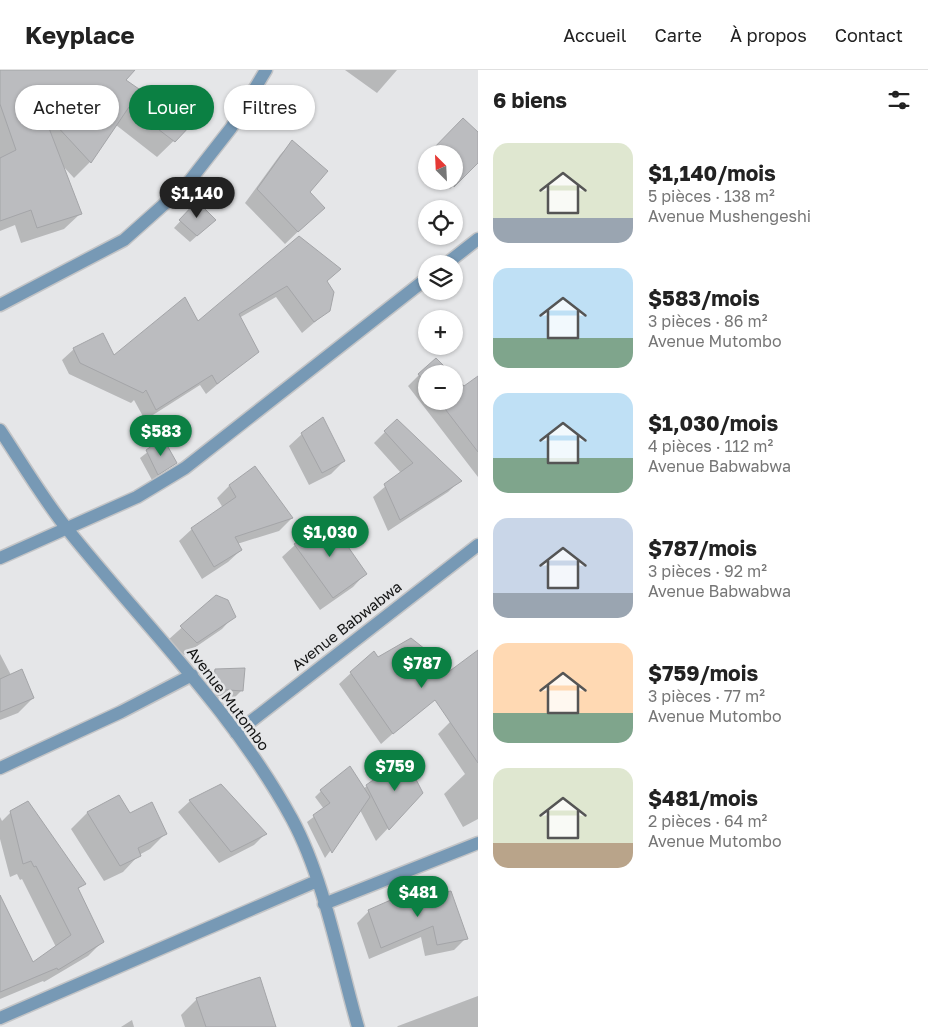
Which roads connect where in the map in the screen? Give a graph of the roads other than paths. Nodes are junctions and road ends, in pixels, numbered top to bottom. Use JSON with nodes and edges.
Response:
{"nodes":[{"id":1,"x":266,"y":70,"type":"edge"},
{"id":2,"x":478,"y":239,"type":"edge"},
{"id":3,"x":458,"y":255,"type":"edge"},
{"id":4,"x":418,"y":285,"type":"edge"},
{"id":5,"x":0,"y":305,"type":"edge"},
{"id":6,"x":0,"y":430,"type":"edge"},
{"id":7,"x":66,"y":529,"type":"junction"},
{"id":8,"x":478,"y":545,"type":"edge"},
{"id":9,"x":0,"y":558,"type":"edge"},
{"id":10,"x":192,"y":676,"type":"junction"},
{"id":11,"x":236,"y":733,"type":"junction"},
{"id":12,"x":0,"y":768,"type":"edge"},
{"id":13,"x":478,"y":843,"type":"edge"},
{"id":14,"x":317,"y":881,"type":"junction"},
{"id":15,"x":324,"y":904,"type":"junction"},
{"id":16,"x":0,"y":1018,"type":"edge"},
{"id":17,"x":358,"y":1027,"type":"edge"}],
"edges":[{"from":1,"to":5,"type":"street"},
{"from":2,"to":3,"type":"street"},
{"from":4,"to":7,"type":"street"},
{"from":6,"to":7,"type":"street","name":"Avenue Mutombo"},
{"from":7,"to":9,"type":"street"},
{"from":7,"to":10,"type":"street","name":"Avenue Mutombo"},
{"from":8,"to":11,"type":"street","name":"Avenue Babwabwa"},
{"from":10,"to":11,"type":"street","name":"Avenue Mutombo"},
{"from":10,"to":12,"type":"street"},
{"from":11,"to":14,"type":"street","name":"Avenue Mutombo"},
{"from":13,"to":15,"type":"street"},
{"from":14,"to":15,"type":"street","name":"Avenue Mutombo"},
{"from":14,"to":16,"type":"street"},
{"from":15,"to":17,"type":"street","name":"Avenue Mutombo"}]}
